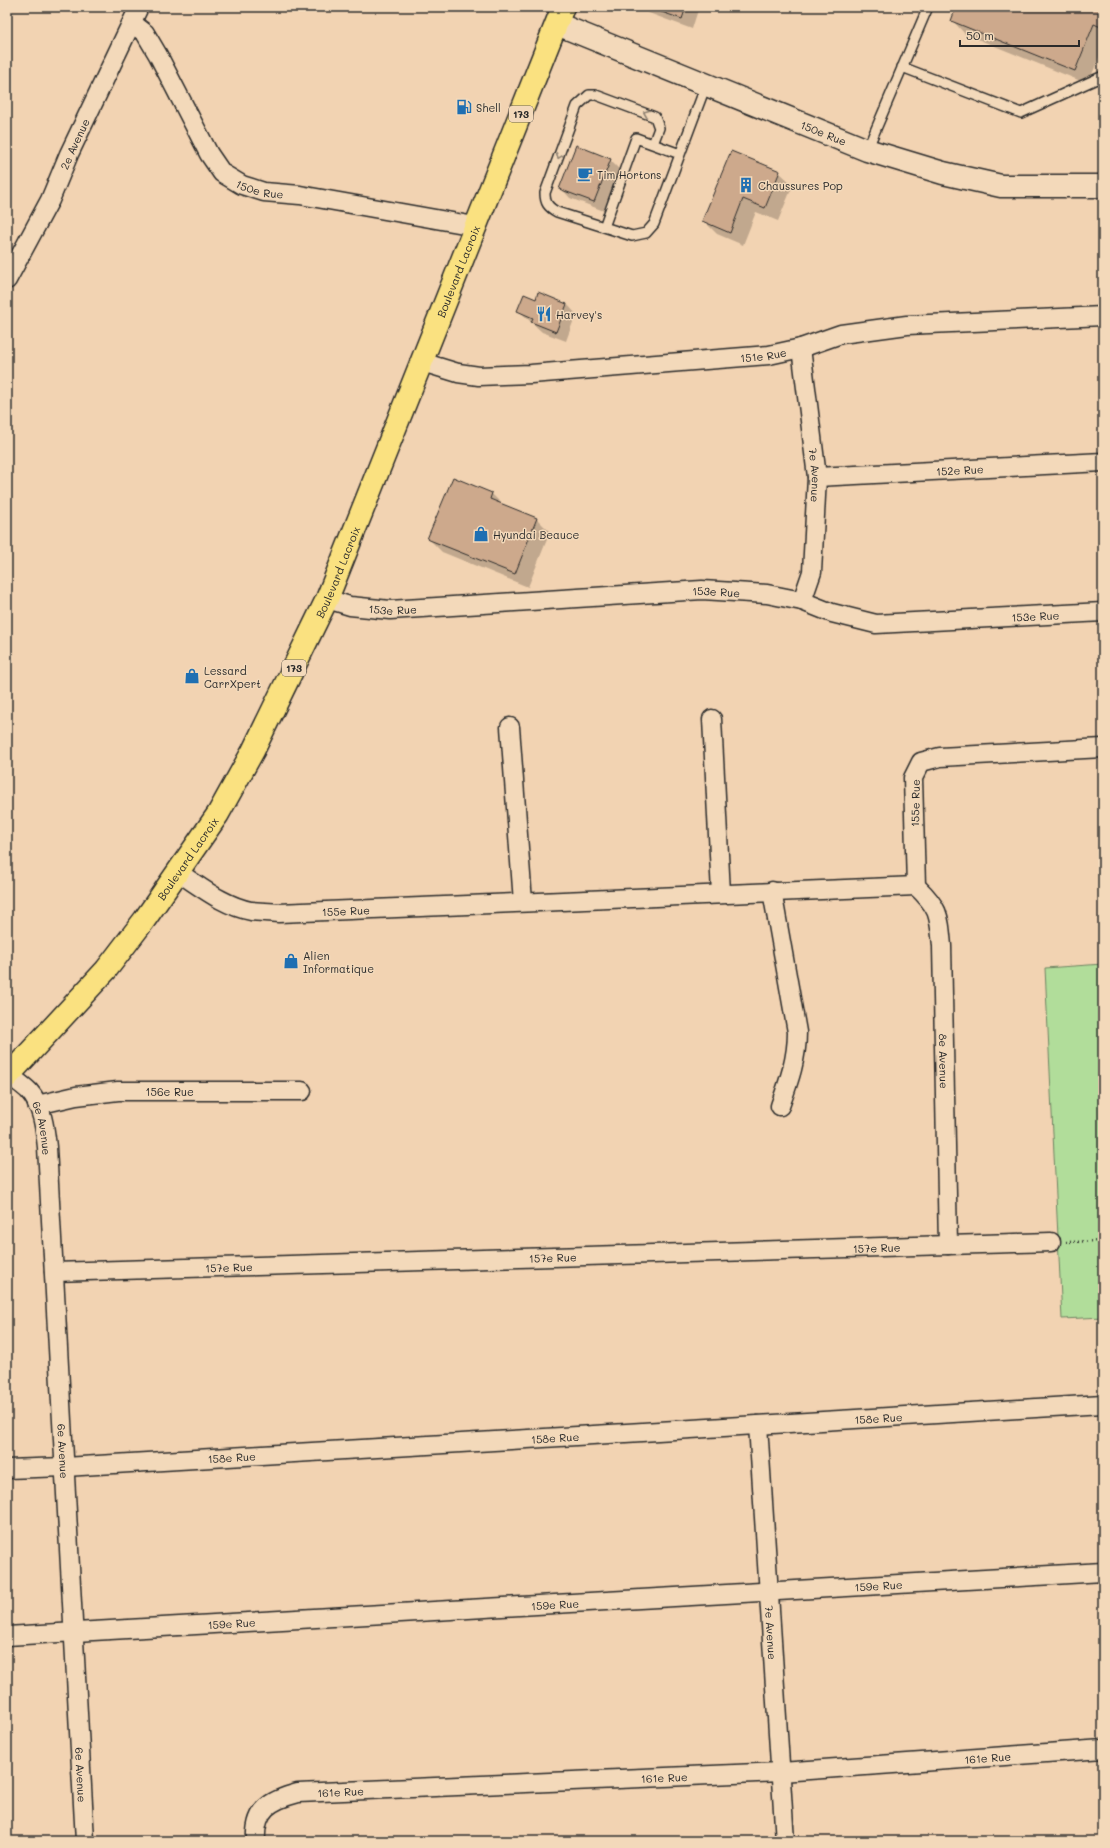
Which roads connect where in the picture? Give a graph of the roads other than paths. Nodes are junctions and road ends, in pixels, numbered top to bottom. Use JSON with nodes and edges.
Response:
{"nodes":[{"id":1,"x":928,"y":7,"type":"edge"},
{"id":2,"x":136,"y":15,"type":"edge"},
{"id":3,"x":560,"y":16,"type":"edge"},
{"id":4,"x":902,"y":67,"type":"junction"},
{"id":5,"x":1103,"y":76,"type":"edge"},
{"id":6,"x":706,"y":85,"type":"junction"},
{"id":7,"x":653,"y":144,"type":"junction"},
{"id":8,"x":867,"y":150,"type":"junction"},
{"id":9,"x":680,"y":154,"type":"junction"},
{"id":10,"x":1103,"y":186,"type":"edge"},
{"id":11,"x":475,"y":226,"type":"junction"},
{"id":12,"x":604,"y":227,"type":"junction"},
{"id":13,"x":7,"y":280,"type":"edge"},
{"id":14,"x":1103,"y":316,"type":"edge"},
{"id":15,"x":801,"y":348,"type":"junction"},
{"id":16,"x":422,"y":362,"type":"junction"},
{"id":17,"x":1103,"y":462,"type":"edge"},
{"id":18,"x":817,"y":477,"type":"junction"},
{"id":19,"x":327,"y":599,"type":"junction"},
{"id":20,"x":802,"y":601,"type":"junction"},
{"id":21,"x":1103,"y":612,"type":"edge"},
{"id":22,"x":712,"y":719,"type":"dead end"},
{"id":23,"x":510,"y":727,"type":"dead end"},
{"id":24,"x":1103,"y":748,"type":"edge"},
{"id":25,"x":178,"y":873,"type":"junction"},
{"id":26,"x":916,"y":886,"type":"junction"},
{"id":27,"x":772,"y":891,"type":"junction"},
{"id":28,"x":721,"y":893,"type":"junction"},
{"id":29,"x":523,"y":902,"type":"junction"},
{"id":30,"x":8,"y":1076,"type":"edge"},
{"id":31,"x":302,"y":1090,"type":"dead end"},
{"id":32,"x":37,"y":1105,"type":"junction"},
{"id":33,"x":780,"y":1106,"type":"dead end"},
{"id":34,"x":1051,"y":1242,"type":"road end"},
{"id":35,"x":948,"y":1245,"type":"junction"},
{"id":36,"x":54,"y":1272,"type":"junction"},
{"id":37,"x":1103,"y":1404,"type":"edge"},
{"id":38,"x":758,"y":1425,"type":"junction"},
{"id":39,"x":65,"y":1467,"type":"junction"},
{"id":40,"x":7,"y":1469,"type":"edge"},
{"id":41,"x":1103,"y":1572,"type":"edge"},
{"id":42,"x":769,"y":1592,"type":"junction"},
{"id":43,"x":74,"y":1633,"type":"junction"},
{"id":44,"x":7,"y":1636,"type":"edge"},
{"id":45,"x":1103,"y":1749,"type":"edge"},
{"id":46,"x":781,"y":1772,"type":"junction"},
{"id":47,"x":85,"y":1841,"type":"edge"},
{"id":48,"x":256,"y":1841,"type":"edge"},
{"id":49,"x":785,"y":1841,"type":"edge"}],
"edges":[{"from":1,"to":4,"type":"lane"},
{"from":2,"to":11,"type":"street","name":"150e Rue"},
{"from":2,"to":13,"type":"street","name":"2e Avenue"},
{"from":3,"to":6,"type":"street","name":"150e Rue"},
{"from":3,"to":11,"type":"main road","name":"Boulevard Lacroix","number":"173"},
{"from":4,"to":5,"type":"lane"},
{"from":4,"to":8,"type":"lane"},
{"from":6,"to":8,"type":"street","name":"150e Rue"},
{"from":6,"to":9,"type":"lane"},
{"from":7,"to":9,"type":"lane"},
{"from":7,"to":12,"type":"lane"},
{"from":7,"to":12,"type":"lane","one_way":true},
{"from":8,"to":10,"type":"street","name":"150e Rue"},
{"from":9,"to":12,"type":"lane"},
{"from":11,"to":16,"type":"main road","name":"Boulevard Lacroix","number":"173"},
{"from":14,"to":15,"type":"street","name":"151e Rue"},
{"from":15,"to":16,"type":"street","name":"151e Rue"},
{"from":15,"to":18,"type":"street","name":"7e Avenue"},
{"from":16,"to":19,"type":"main road","name":"Boulevard Lacroix","number":"173"},
{"from":17,"to":18,"type":"street","name":"152e Rue"},
{"from":18,"to":20,"type":"street","name":"7e Avenue"},
{"from":19,"to":20,"type":"street","name":"153e Rue"},
{"from":19,"to":25,"type":"main road","name":"Boulevard Lacroix","number":"173"},
{"from":20,"to":21,"type":"street","name":"153e Rue"},
{"from":22,"to":28,"type":"street"},
{"from":23,"to":29,"type":"street"},
{"from":24,"to":26,"type":"street","name":"155e Rue"},
{"from":25,"to":29,"type":"street","name":"155e Rue"},
{"from":25,"to":30,"type":"main road","name":"Boulevard Lacroix","number":"173"},
{"from":26,"to":27,"type":"street","name":"155e Rue"},
{"from":26,"to":35,"type":"street","name":"8e Avenue"},
{"from":27,"to":28,"type":"street","name":"155e Rue"},
{"from":27,"to":33,"type":"street"},
{"from":28,"to":29,"type":"street","name":"155e Rue"},
{"from":30,"to":32,"type":"street","name":"6e Avenue"},
{"from":31,"to":32,"type":"street","name":"156e Rue"},
{"from":32,"to":36,"type":"street","name":"6e Avenue"},
{"from":34,"to":35,"type":"street","name":"157e Rue"},
{"from":35,"to":36,"type":"street","name":"157e Rue"},
{"from":36,"to":39,"type":"street","name":"6e Avenue"},
{"from":37,"to":38,"type":"street","name":"158e Rue"},
{"from":38,"to":39,"type":"street","name":"158e Rue"},
{"from":38,"to":42,"type":"street","name":"7e Avenue"},
{"from":39,"to":40,"type":"street","name":"158e Rue"},
{"from":39,"to":43,"type":"street","name":"6e Avenue"},
{"from":41,"to":42,"type":"street","name":"159e Rue"},
{"from":42,"to":43,"type":"street","name":"159e Rue"},
{"from":42,"to":46,"type":"street","name":"7e Avenue"},
{"from":43,"to":44,"type":"street","name":"159e Rue"},
{"from":43,"to":47,"type":"street","name":"6e Avenue"},
{"from":45,"to":46,"type":"street","name":"161e Rue"},
{"from":46,"to":48,"type":"street","name":"161e Rue"},
{"from":46,"to":49,"type":"street","name":"7e Avenue"}]}
